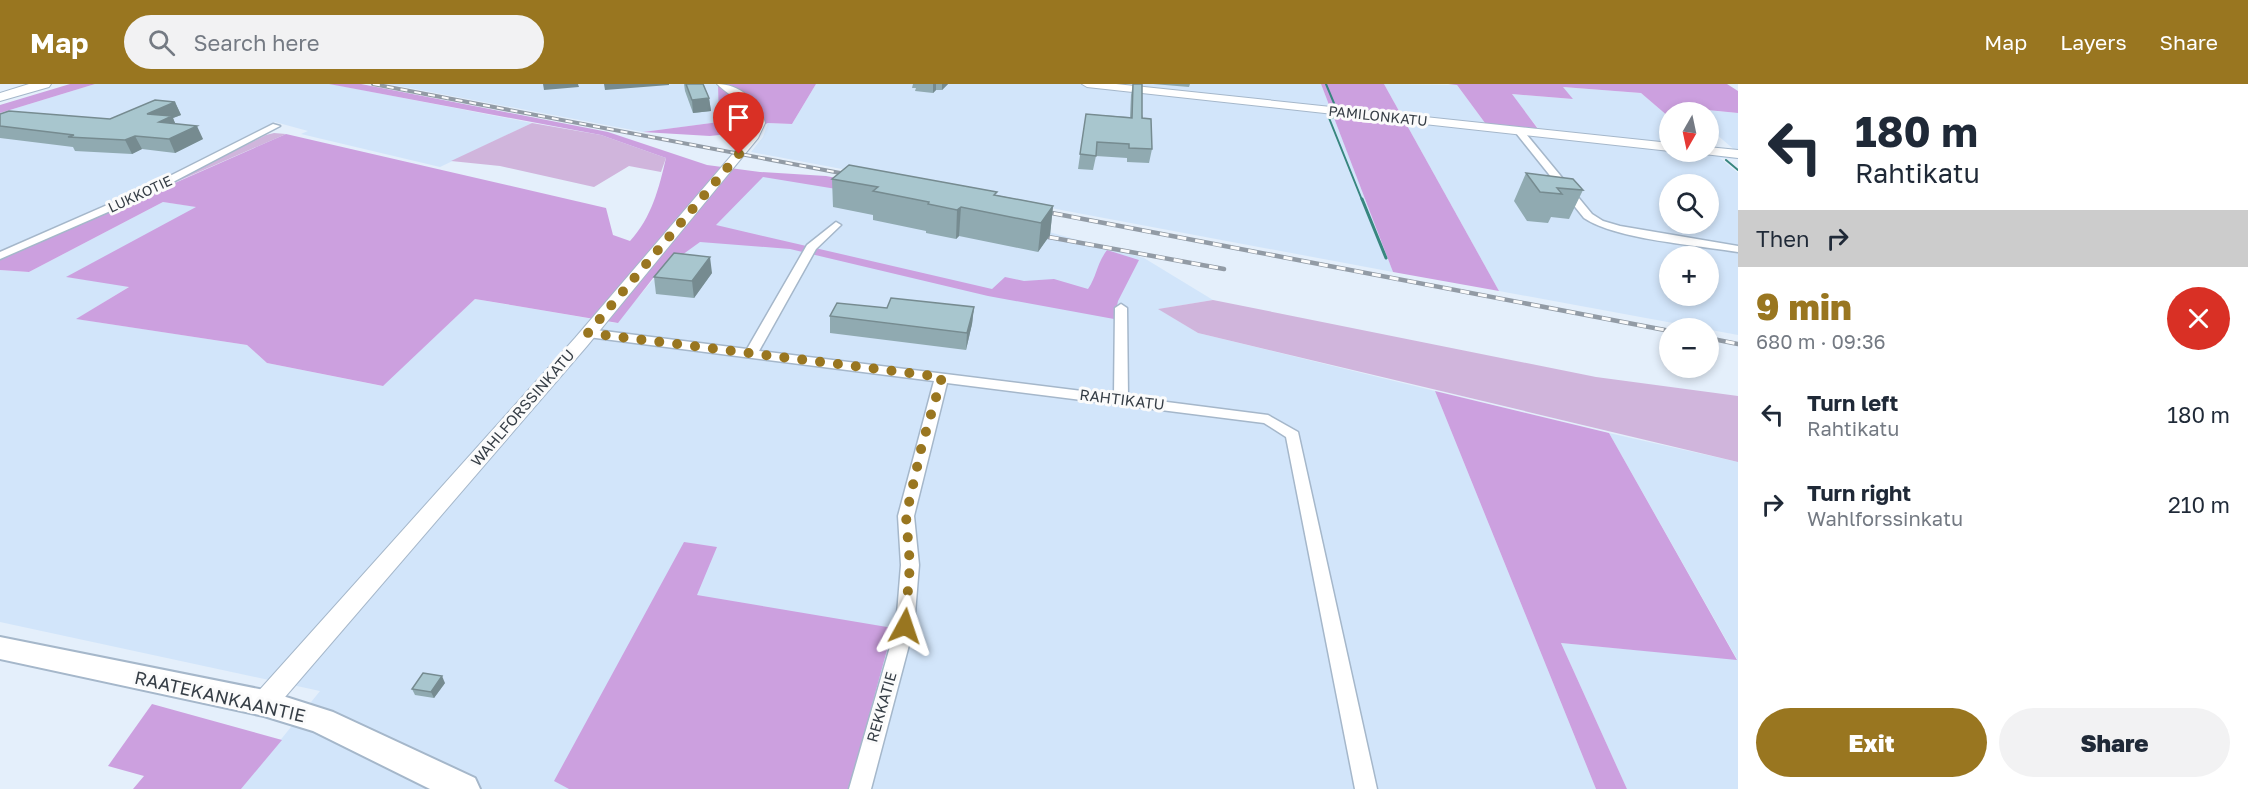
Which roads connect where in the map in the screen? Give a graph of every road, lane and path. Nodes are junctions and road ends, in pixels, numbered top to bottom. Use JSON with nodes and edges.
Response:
{"nodes":[{"id":1,"x":28,"y":84,"type":"edge"},
{"id":2,"x":44,"y":84,"type":"edge"},
{"id":3,"x":722,"y":84,"type":"edge"},
{"id":4,"x":1087,"y":84,"type":"edge"},
{"id":5,"x":1116,"y":86,"type":"edge"},
{"id":6,"x":0,"y":92,"type":"edge"},
{"id":7,"x":0,"y":97,"type":"edge"},
{"id":8,"x":276,"y":126,"type":"dead end"},
{"id":9,"x":1519,"y":131,"type":"junction"},
{"id":10,"x":1659,"y":146,"type":"edge"},
{"id":11,"x":1719,"y":152,"type":"edge"},
{"id":12,"x":1738,"y":154,"type":"edge"},
{"id":13,"x":836,"y":225,"type":"dead end"},
{"id":14,"x":1738,"y":249,"type":"edge"},
{"id":15,"x":0,"y":256,"type":"edge"},
{"id":16,"x":1121,"y":308,"type":"dead end"},
{"id":17,"x":588,"y":333,"type":"junction"},
{"id":18,"x":751,"y":353,"type":"junction"},
{"id":19,"x":942,"y":377,"type":"junction"},
{"id":20,"x":1121,"y":400,"type":"junction"},
{"id":21,"x":0,"y":648,"type":"edge"},
{"id":22,"x":264,"y":703,"type":"junction"},
{"id":23,"x":463,"y":789,"type":"edge"},
{"id":24,"x":860,"y":789,"type":"edge"},
{"id":25,"x":1366,"y":789,"type":"edge"}],
"edges":[{"from":1,"to":6,"type":"highway"},
{"from":2,"to":7,"type":"highway"},
{"from":3,"to":17,"type":"street","name":"WAHLFORSSINKATU"},
{"from":4,"to":5,"type":"street","name":"PAMILONKATU"},
{"from":5,"to":9,"type":"street","name":"PAMILONKATU"},
{"from":8,"to":15,"type":"street","name":"LUKKOTIE"},
{"from":9,"to":10,"type":"street","name":"PAMILONKATU"},
{"from":9,"to":14,"type":"street"},
{"from":11,"to":12,"type":"street"},
{"from":13,"to":18,"type":"street"},
{"from":16,"to":20,"type":"street"},
{"from":17,"to":18,"type":"street","name":"RAHTIKATU"},
{"from":17,"to":22,"type":"street","name":"WAHLFORSSINKATU"},
{"from":18,"to":19,"type":"street","name":"RAHTIKATU"},
{"from":19,"to":20,"type":"street","name":"RAHTIKATU"},
{"from":19,"to":24,"type":"street","name":"REKKATIE"},
{"from":20,"to":25,"type":"street","name":"RAHTIKATU"},
{"from":21,"to":22,"type":"main road","name":"RAATEKANKAANTIE"},
{"from":22,"to":23,"type":"main road","name":"RAATEKANKAANTIE"}]}
